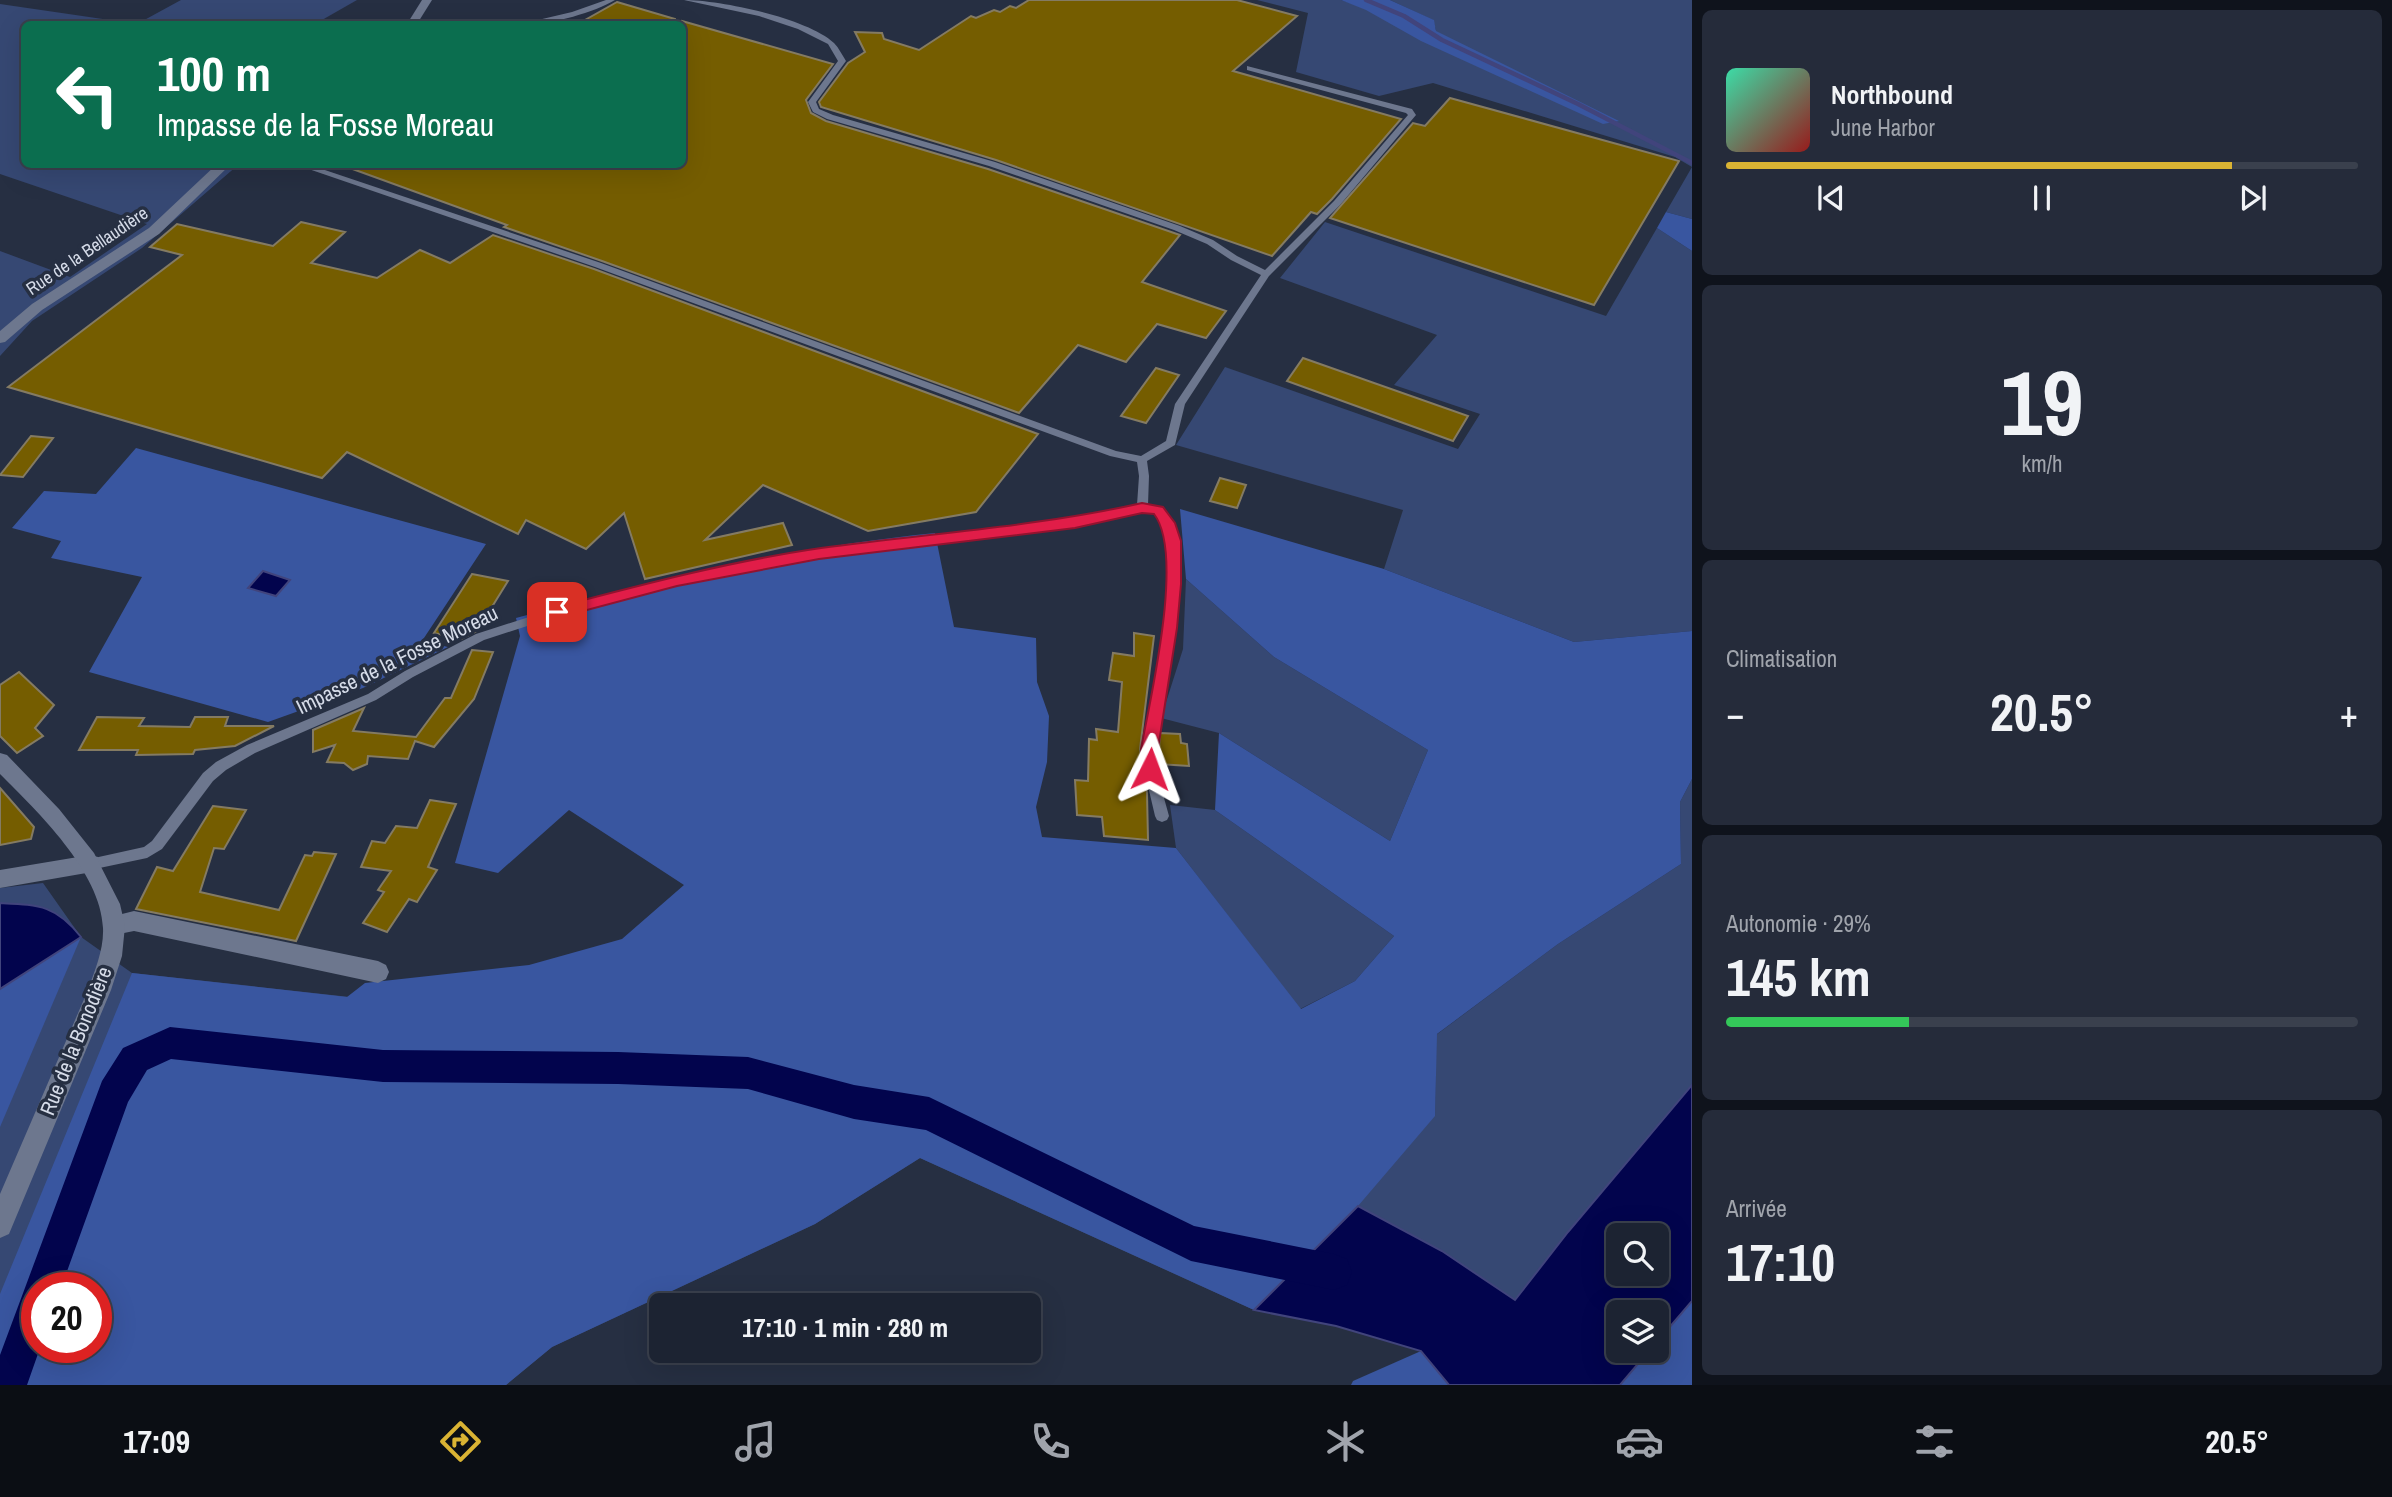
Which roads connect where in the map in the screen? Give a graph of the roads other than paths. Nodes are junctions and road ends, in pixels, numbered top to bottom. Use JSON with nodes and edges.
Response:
{"nodes":[{"id":1,"x":427,"y":0,"type":"edge"},
{"id":2,"x":612,"y":0,"type":"edge"},
{"id":3,"x":687,"y":0,"type":"edge"},
{"id":4,"x":414,"y":21,"type":"edge"},
{"id":5,"x":539,"y":21,"type":"edge"},
{"id":6,"x":1250,"y":68,"type":"dead end"},
{"id":7,"x":221,"y":168,"type":"edge"},
{"id":8,"x":310,"y":168,"type":"edge"},
{"id":9,"x":1266,"y":274,"type":"junction"},
{"id":10,"x":0,"y":339,"type":"edge"},
{"id":11,"x":1142,"y":460,"type":"junction"},
{"id":12,"x":1142,"y":508,"type":"junction"},
{"id":13,"x":0,"y":761,"type":"edge"},
{"id":14,"x":1162,"y":816,"type":"dead end"},
{"id":15,"x":90,"y":864,"type":"junction"},
{"id":16,"x":0,"y":879,"type":"edge"},
{"id":17,"x":114,"y":925,"type":"junction"},
{"id":18,"x":379,"y":972,"type":"dead end"},
{"id":19,"x":0,"y":1225,"type":"edge"}],
"edges":[{"from":1,"to":4,"type":"street"},
{"from":2,"to":5,"type":"lane"},
{"from":3,"to":9,"type":"lane"},
{"from":6,"to":9,"type":"lane"},
{"from":7,"to":10,"type":"street","name":"Rue de la Bellaudière"},
{"from":8,"to":11,"type":"lane"},
{"from":9,"to":11,"type":"lane"},
{"from":11,"to":12,"type":"lane"},
{"from":12,"to":14,"type":"lane"},
{"from":12,"to":15,"type":"lane","name":"Impasse de la Fosse Moreau"},
{"from":13,"to":15,"type":"street"},
{"from":15,"to":16,"type":"street"},
{"from":15,"to":17,"type":"street"},
{"from":17,"to":18,"type":"street"},
{"from":17,"to":19,"type":"street","name":"Rue de la Bonodière"}]}
